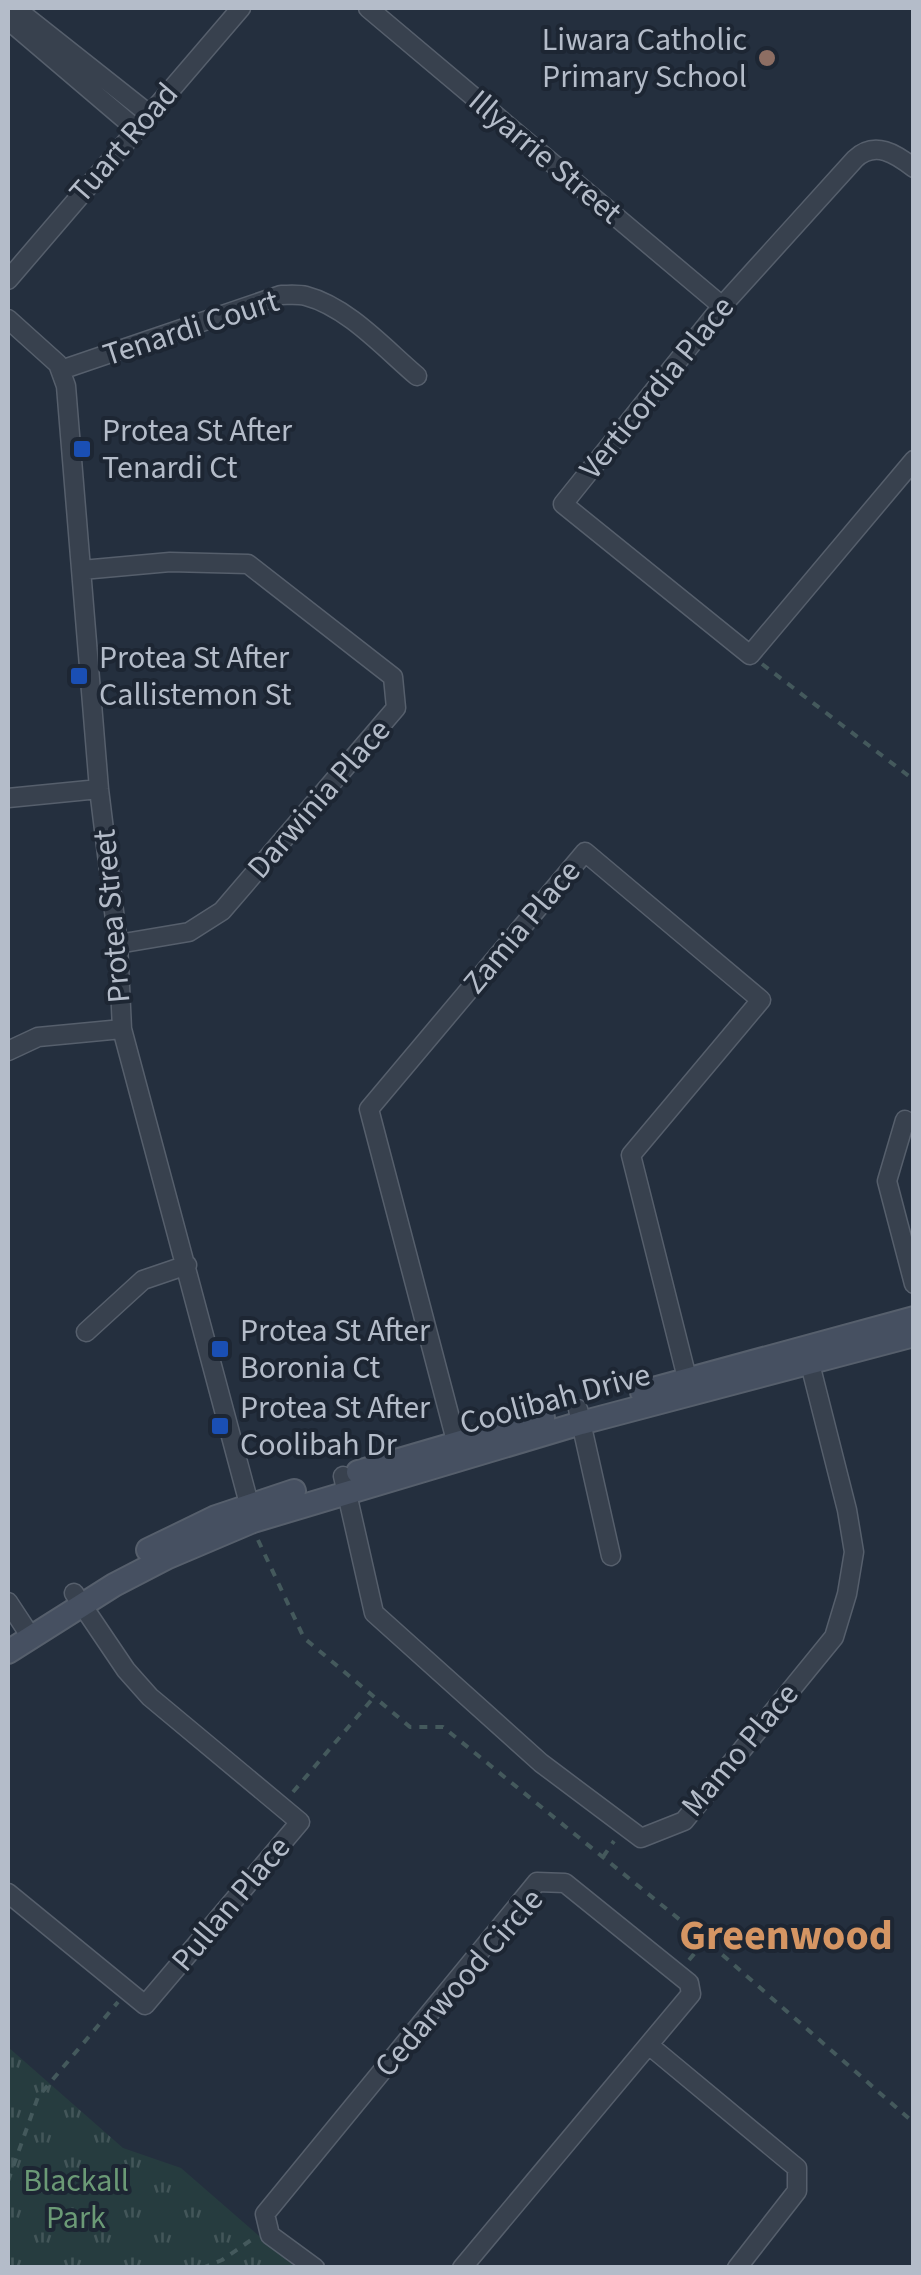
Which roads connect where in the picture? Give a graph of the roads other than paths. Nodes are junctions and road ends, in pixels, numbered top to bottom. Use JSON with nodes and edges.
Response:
{"nodes":[{"id":1,"x":15,"y":8,"type":"edge"},
{"id":2,"x":241,"y":8,"type":"edge"},
{"id":3,"x":368,"y":8,"type":"edge"},
{"id":4,"x":8,"y":20,"type":"edge"},
{"id":5,"x":149,"y":114,"type":"junction"},
{"id":6,"x":136,"y":129,"type":"junction"},
{"id":7,"x":914,"y":168,"type":"edge"},
{"id":8,"x":8,"y":280,"type":"edge"},
{"id":9,"x":722,"y":306,"type":"junction"},
{"id":10,"x":8,"y":319,"type":"edge"},
{"id":11,"x":61,"y":370,"type":"junction"},
{"id":12,"x":418,"y":376,"type":"dead end"},
{"id":13,"x":914,"y":460,"type":"edge"},
{"id":14,"x":82,"y":570,"type":"junction"},
{"id":15,"x":99,"y":789,"type":"junction"},
{"id":16,"x":8,"y":798,"type":"edge"},
{"id":17,"x":118,"y":944,"type":"junction"},
{"id":18,"x":122,"y":1029,"type":"junction"},
{"id":19,"x":8,"y":1051,"type":"edge"},
{"id":20,"x":905,"y":1120,"type":"dead end"},
{"id":21,"x":187,"y":1265,"type":"junction"},
{"id":22,"x":914,"y":1284,"type":"edge"},
{"id":23,"x":914,"y":1318,"type":"edge"},
{"id":24,"x":86,"y":1332,"type":"dead end"},
{"id":25,"x":914,"y":1335,"type":"edge"},
{"id":26,"x":808,"y":1354,"type":"junction"},
{"id":27,"x":689,"y":1387,"type":"junction"},
{"id":28,"x":580,"y":1416,"type":"junction"},
{"id":29,"x":459,"y":1450,"type":"junction"},
{"id":30,"x":345,"y":1483,"type":"junction"},
{"id":31,"x":252,"y":1512,"type":"junction"},
{"id":32,"x":611,"y":1556,"type":"dead end"},
{"id":33,"x":78,"y":1599,"type":"junction"},
{"id":34,"x":8,"y":1602,"type":"edge"},
{"id":35,"x":20,"y":1632,"type":"edge"},
{"id":36,"x":8,"y":1652,"type":"edge"},
{"id":37,"x":8,"y":1893,"type":"edge"},
{"id":38,"x":650,"y":2046,"type":"junction"},
{"id":39,"x":470,"y":2265,"type":"edge"},
{"id":40,"x":316,"y":2268,"type":"edge"},
{"id":41,"x":737,"y":2268,"type":"edge"}],
"edges":[{"from":1,"to":5,"type":"street"},
{"from":2,"to":5,"type":"street","name":"Tuart Road"},
{"from":3,"to":9,"type":"street","name":"Illyarrie Street"},
{"from":4,"to":6,"type":"street"},
{"from":5,"to":6,"type":"street","name":"Tuart Road"},
{"from":6,"to":8,"type":"street","name":"Tuart Road"},
{"from":7,"to":9,"type":"street","name":"Verticordia Place"},
{"from":9,"to":13,"type":"street","name":"Verticordia Place"},
{"from":10,"to":11,"type":"street"},
{"from":11,"to":12,"type":"street","name":"Tenardi Court"},
{"from":11,"to":14,"type":"street","name":"Protea Street"},
{"from":14,"to":15,"type":"street","name":"Protea Street"},
{"from":14,"to":17,"type":"street","name":"Darwinia Place"},
{"from":15,"to":16,"type":"street"},
{"from":15,"to":17,"type":"street","name":"Protea Street"},
{"from":17,"to":18,"type":"street","name":"Protea Street"},
{"from":18,"to":19,"type":"street"},
{"from":18,"to":21,"type":"street","name":"Protea Street"},
{"from":20,"to":22,"type":"street"},
{"from":21,"to":24,"type":"street"},
{"from":21,"to":31,"type":"street","name":"Protea Street"},
{"from":23,"to":26,"type":"main road","name":"Coolibah Drive"},
{"from":25,"to":26,"type":"main road","name":"Coolibah Drive"},
{"from":26,"to":27,"type":"main road","name":"Coolibah Drive"},
{"from":26,"to":30,"type":"street","name":"Mamo Place"},
{"from":27,"to":28,"type":"main road","name":"Coolibah Drive"},
{"from":27,"to":29,"type":"street","name":"Zamia Place"},
{"from":28,"to":29,"type":"main road","name":"Coolibah Drive"},
{"from":28,"to":32,"type":"street"},
{"from":29,"to":30,"type":"main road","name":"Coolibah Drive"},
{"from":30,"to":31,"type":"main road","name":"Coolibah Drive"},
{"from":31,"to":33,"type":"main road","name":"Coolibah Drive"},
{"from":33,"to":35,"type":"main road","name":"Coolibah Drive"},
{"from":33,"to":37,"type":"street","name":"Pullan Place"},
{"from":34,"to":35,"type":"street"},
{"from":35,"to":36,"type":"main road","name":"Coolibah Drive"},
{"from":38,"to":39,"type":"street"},
{"from":38,"to":40,"type":"street","name":"Cedarwood Circle"},
{"from":38,"to":41,"type":"street"}]}
